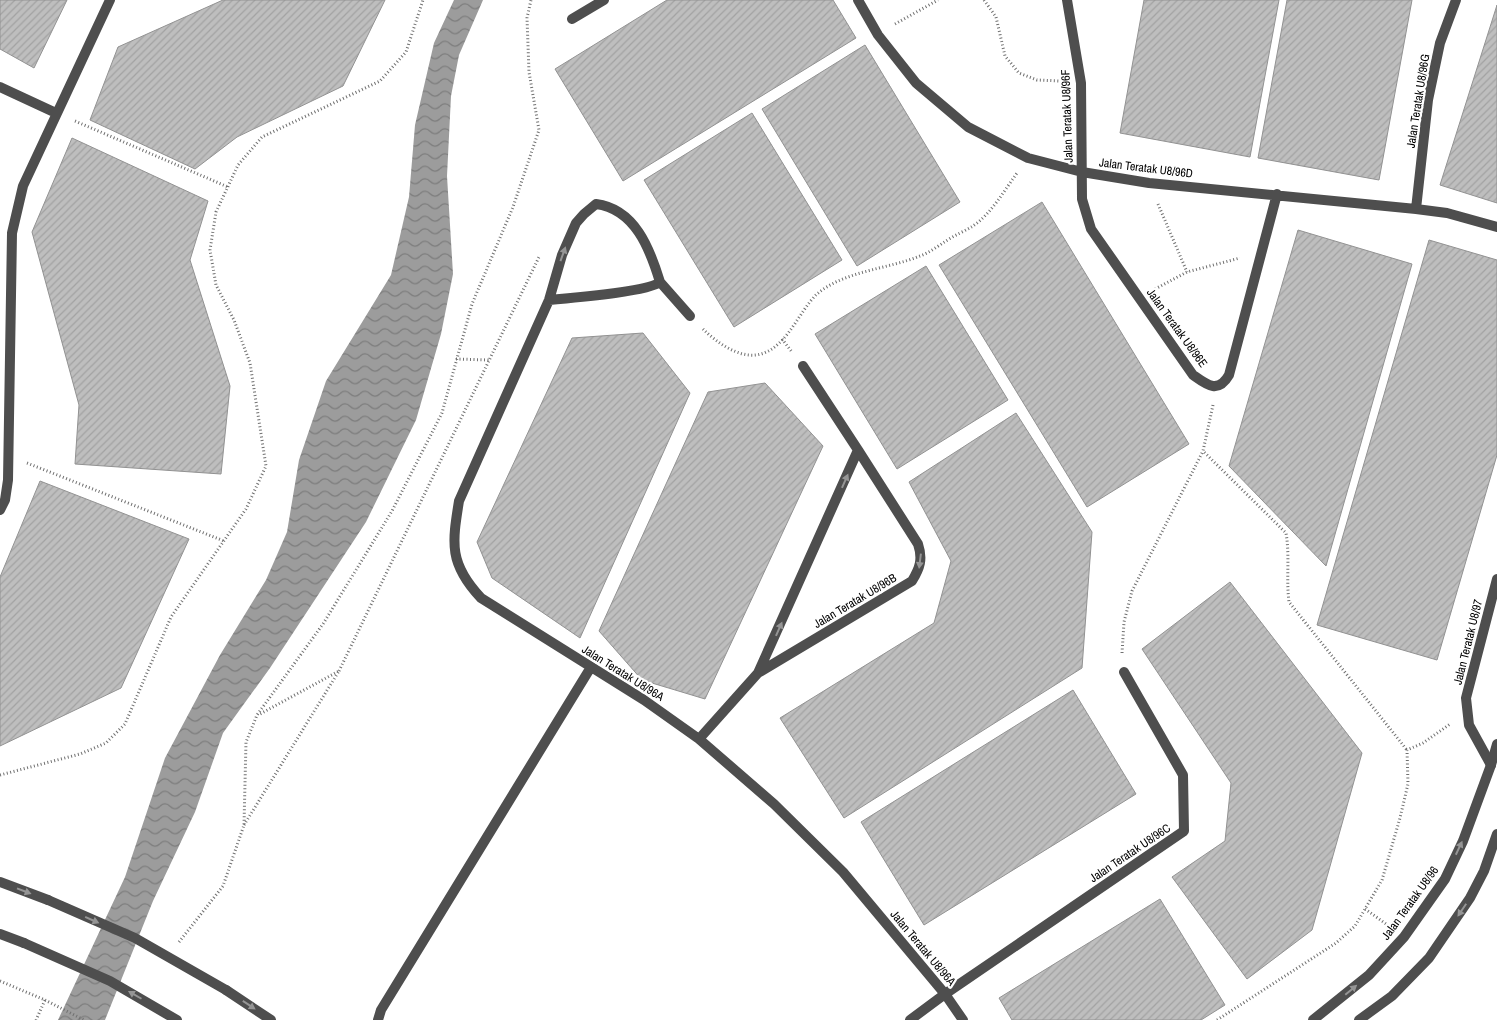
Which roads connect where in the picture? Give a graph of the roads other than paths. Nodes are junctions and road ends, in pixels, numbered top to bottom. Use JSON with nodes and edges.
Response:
{"nodes":[{"id":1,"x":110,"y":0,"type":"edge"},
{"id":2,"x":604,"y":0,"type":"edge"},
{"id":3,"x":858,"y":0,"type":"edge"},
{"id":4,"x":1067,"y":0,"type":"edge"},
{"id":5,"x":1456,"y":0,"type":"edge"},
{"id":6,"x":572,"y":19,"type":"dead end"},
{"id":7,"x":0,"y":87,"type":"edge"},
{"id":8,"x":56,"y":113,"type":"junction"},
{"id":9,"x":1082,"y":172,"type":"junction"},
{"id":10,"x":1277,"y":194,"type":"junction"},
{"id":11,"x":1416,"y":209,"type":"junction"},
{"id":12,"x":1497,"y":227,"type":"edge"},
{"id":13,"x":660,"y":282,"type":"junction"},
{"id":14,"x":549,"y":300,"type":"junction"},
{"id":15,"x":690,"y":316,"type":"road end"},
{"id":16,"x":803,"y":366,"type":"dead end"},
{"id":17,"x":858,"y":450,"type":"junction"},
{"id":18,"x":0,"y":510,"type":"edge"},
{"id":19,"x":1497,"y":579,"type":"edge"},
{"id":20,"x":591,"y":667,"type":"junction"},
{"id":21,"x":1124,"y":672,"type":"road end"},
{"id":22,"x":758,"y":673,"type":"junction"},
{"id":23,"x":699,"y":738,"type":"junction"},
{"id":24,"x":1497,"y":744,"type":"edge"},
{"id":25,"x":1491,"y":765,"type":"junction"},
{"id":26,"x":1497,"y":834,"type":"edge"},
{"id":27,"x":0,"y":882,"type":"edge"},
{"id":28,"x":0,"y":934,"type":"edge"},
{"id":29,"x":945,"y":994,"type":"junction"},
{"id":30,"x":177,"y":1020,"type":"edge"},
{"id":31,"x":271,"y":1020,"type":"edge"},
{"id":32,"x":378,"y":1020,"type":"edge"},
{"id":33,"x":910,"y":1020,"type":"edge"},
{"id":34,"x":963,"y":1020,"type":"edge"},
{"id":35,"x":1313,"y":1020,"type":"edge"},
{"id":36,"x":1359,"y":1020,"type":"edge"}],
"edges":[{"from":1,"to":8,"type":"street"},
{"from":2,"to":6,"type":"street"},
{"from":3,"to":9,"type":"street","name":"Jalan Teratak U8/96D"},
{"from":4,"to":9,"type":"street","name":"Jalan Teratak U8/96F"},
{"from":5,"to":11,"type":"street","name":"Jalan Teratak U8/96G"},
{"from":7,"to":8,"type":"street"},
{"from":8,"to":18,"type":"street"},
{"from":9,"to":10,"type":"street","name":"Jalan Teratak U8/96D"},
{"from":9,"to":10,"type":"street","name":"Jalan Teratak U8/96E"},
{"from":10,"to":11,"type":"street","name":"Jalan Teratak U8/96D"},
{"from":11,"to":12,"type":"street","name":"Jalan Teratak U8/96D"},
{"from":13,"to":14,"type":"street"},
{"from":14,"to":13,"type":"street","name":"Jalan Teratak U8/96A","one_way":true},
{"from":13,"to":15,"type":"street","name":"Jalan Teratak U8/96A"},
{"from":14,"to":20,"type":"street","name":"Jalan Teratak U8/96A"},
{"from":16,"to":17,"type":"street","name":"Jalan Teratak U8/96B"},
{"from":22,"to":17,"type":"street","name":"Jalan Teratak U8/96B","one_way":true},
{"from":17,"to":22,"type":"street","name":"Jalan Teratak U8/96B","one_way":true},
{"from":19,"to":25,"type":"street","name":"Jalan Teratak U8/97"},
{"from":20,"to":23,"type":"street","name":"Jalan Teratak U8/96A"},
{"from":20,"to":32,"type":"street"},
{"from":21,"to":29,"type":"street","name":"Jalan Teratak U8/96C"},
{"from":22,"to":23,"type":"street","name":"Jalan Teratak U8/96B"},
{"from":23,"to":29,"type":"street","name":"Jalan Teratak U8/96A"},
{"from":24,"to":25,"type":"street","name":"Jalan Teratak U8/96"},
{"from":35,"to":25,"type":"street","name":"Jalan Teratak U8/96","one_way":true},
{"from":26,"to":36,"type":"street","one_way":true},
{"from":27,"to":31,"type":"street","one_way":true,"bridge":true},
{"from":30,"to":28,"type":"street","one_way":true,"bridge":true},
{"from":29,"to":33,"type":"street"},
{"from":29,"to":34,"type":"street","name":"Jalan Teratak U8/96A"}]}
